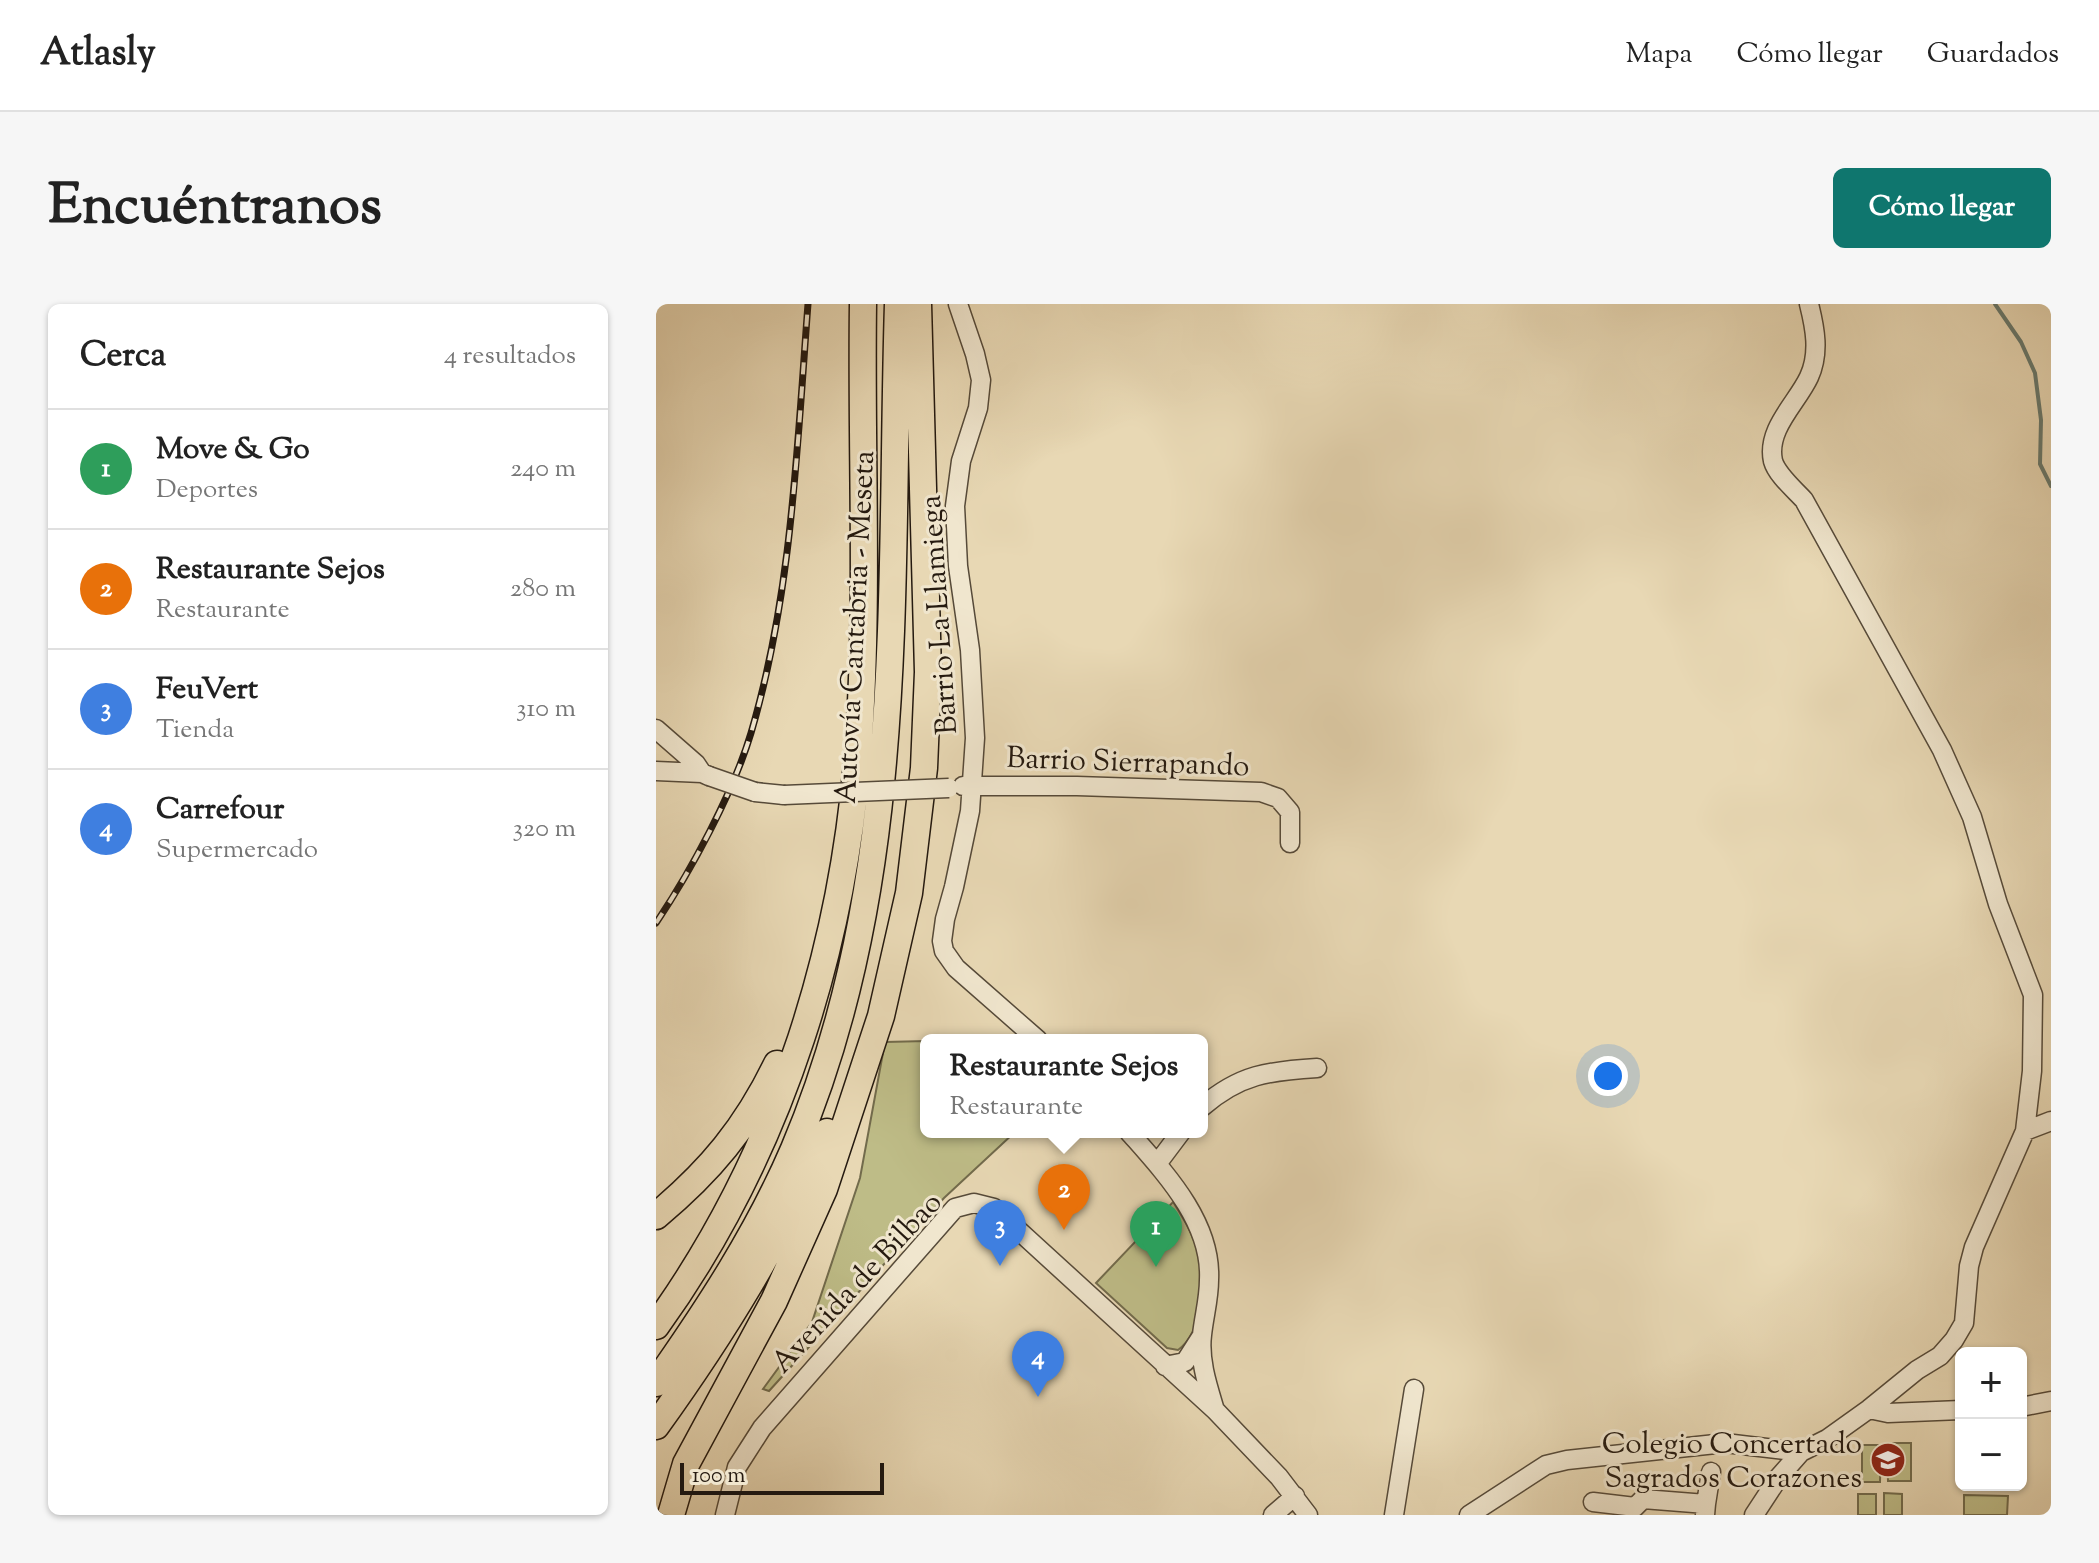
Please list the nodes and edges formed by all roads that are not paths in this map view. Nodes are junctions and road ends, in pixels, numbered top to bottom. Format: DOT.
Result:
graph roads {
  1 [pos="863,304"];
  2 [pos="898,304"];
  3 [pos="918,304"];
  4 [pos="958,304"];
  5 [pos="1809,304"];
  6 [pos="656,729"];
  7 [pos="656,771"];
  8 [pos="705,774"];
  9 [pos="972,785"];
  10 [pos="853,811"];
  11 [pos="1290,843"];
  12 [pos="911,862"];
  13 [pos="1031,1034"];
  14 [pos="1317,1068"];
  15 [pos="1208,1103"];
  16 [pos="2051,1121"];
  17 [pos="2025,1131"];
  18 [pos="1134,1138"];
  19 [pos="1176,1138"];
  20 [pos="1157,1164"];
  21 [pos="656,1216"];
  22 [pos="656,1326"];
  23 [pos="1198,1344"];
  24 [pos="1165,1366"];
  25 [pos="656,1383"];
  26 [pos="1186,1384"];
  27 [pos="1414,1389"];
  28 [pos="2051,1401"];
  29 [pos="2027,1406"];
  30 [pos="1869,1409"];
  31 [pos="1215,1410"];
  32 [pos="1955,1410"];
  33 [pos="656,1426"];
  34 [pos="1801,1452"];
  35 [pos="1711,1472"];
  36 [pos="1295,1496"];
  37 [pos="1593,1502"];
  38 [pos="729,1509"];
  39 [pos="1705,1509"];
  40 [pos="671,1515"];
  41 [pos="1273,1515"];
  42 [pos="1308,1515"];
  43 [pos="1394,1515"];
  44 [pos="1469,1515"];
  45 [pos="1754,1515"];
  1 -- 10 [label="highway, Autovía Cantabria - Meseta"];
  2 -- 25 [label="highway, Autovía Cantabria - Meseta"];
  3 -- 12 [label="highway"];
  4 -- 9 [label="street, Barrio La Llamiega"];
  5 -- 17 [label="street"];
  6 -- 8 [label="street"];
  7 -- 8 [label="street"];
  8 -- 9 [label="street, Barrio Sierrapando, bridge"];
  9 -- 11 [label="street, Barrio Sierrapando"];
  9 -- 13 [label="street, Barrio Sierrapando"];
  10 -- 21 [label="highway"];
  10 -- 22 [label="highway, Autovía Cantabria - Meseta"];
  12 -- 33 [label="highway"];
  12 -- 40 [label="highway"];
  14 -- 15 [label="street"];
  16 -- 17 [label="street"];
  17 -- 30 [label="street"];
  18 -- 20 [label="street"];
  19 -- 20 [label="street"];
  20 -- 23 [label="street"];
  23 -- 24 [label="street"];
  23 -- 26 [label="street"];
  23 -- 31 [label="street"];
  24 -- 26 [label="street"];
  24 -- 38 [label="street, Avenida de Bilbao"];
  26 -- 31 [label="street"];
  27 -- 43 [label="street"];
  28 -- 29 [label="street"];
  30 -- 32 [label="street"];
  30 -- 34 [label="street"];
  31 -- 36 [label="street"];
  34 -- 44 [label="street"];
  34 -- 45 [label="street"];
  35 -- 39 [label="street"];
  36 -- 41 [label="street"];
  36 -- 42 [label="street"];
  37 -- 39 [label="street"];
}
